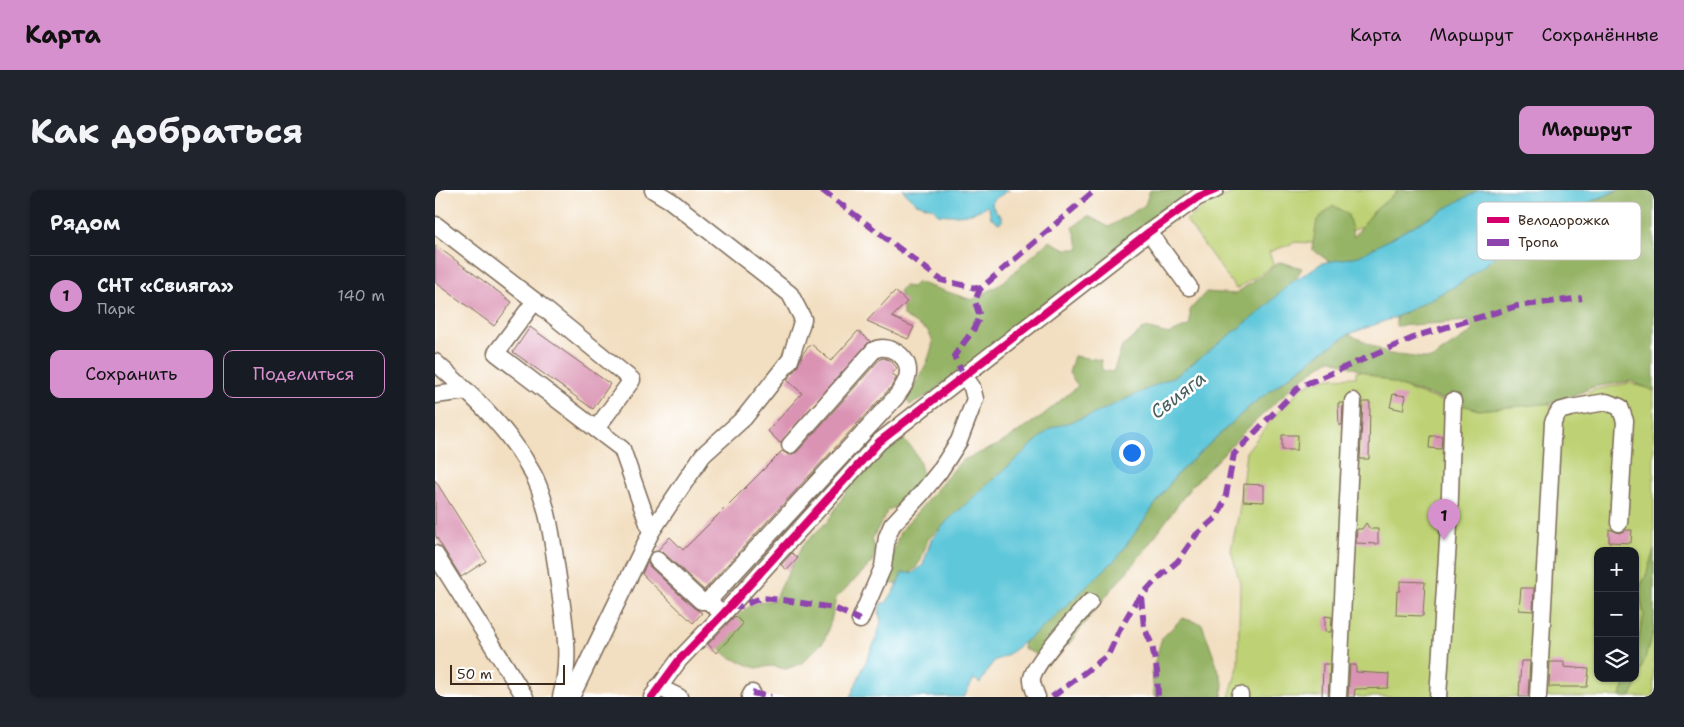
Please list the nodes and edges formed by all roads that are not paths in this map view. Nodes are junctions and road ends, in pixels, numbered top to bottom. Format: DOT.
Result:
graph roads {
  1 [pos="653,190"];
  2 [pos="1215,190"];
  3 [pos="1200,194"];
  4 [pos="436,225"];
  5 [pos="1149,232"];
  6 [pos="1189,287"];
  7 [pos="535,301"];
  8 [pos="435,362"];
  9 [pos="964,376"];
  10 [pos="467,391"];
  11 [pos="435,395"];
  12 [pos="1353,401"];
  13 [pos="1453,401"];
  14 [pos="596,429"];
  15 [pos="790,445"];
  16 [pos="1619,523"];
  17 [pos="651,532"];
  18 [pos="435,554"];
  19 [pos="657,560"];
  20 [pos="708,601"];
  21 [pos="1090,602"];
  22 [pos="723,614"];
  23 [pos="860,620"];
  24 [pos="655,692"];
  25 [pos="525,697"];
  26 [pos="561,697"];
  27 [pos="571,697"];
  28 [pos="679,697"];
  29 [pos="1037,697"];
  30 [pos="1338,697"];
  31 [pos="1438,697"];
  32 [pos="1538,697"];
  1 -- 17 [label="street"];
  2 -- 3 [label="street"];
  3 -- 5 [label="street"];
  4 -- 7 [label="street"];
  5 -- 6 [label="street"];
  5 -- 9 [label="street"];
  7 -- 14 [label="street"];
  7 -- 14 [label="street"];
  8 -- 10 [label="street"];
  9 -- 22 [label="street"];
  9 -- 23 [label="street"];
  10 -- 11 [label="street"];
  10 -- 26 [label="street"];
  12 -- 30 [label="street"];
  13 -- 31 [label="street"];
  14 -- 17 [label="street"];
  15 -- 20 [label="street"];
  16 -- 32 [label="street"];
  17 -- 27 [label="street"];
  18 -- 25 [label="street"];
  19 -- 20 [label="street"];
  20 -- 22 [label="street"];
  21 -- 29 [label="street"];
  22 -- 24 [label="street"];
  24 -- 28 [label="street"];
}
